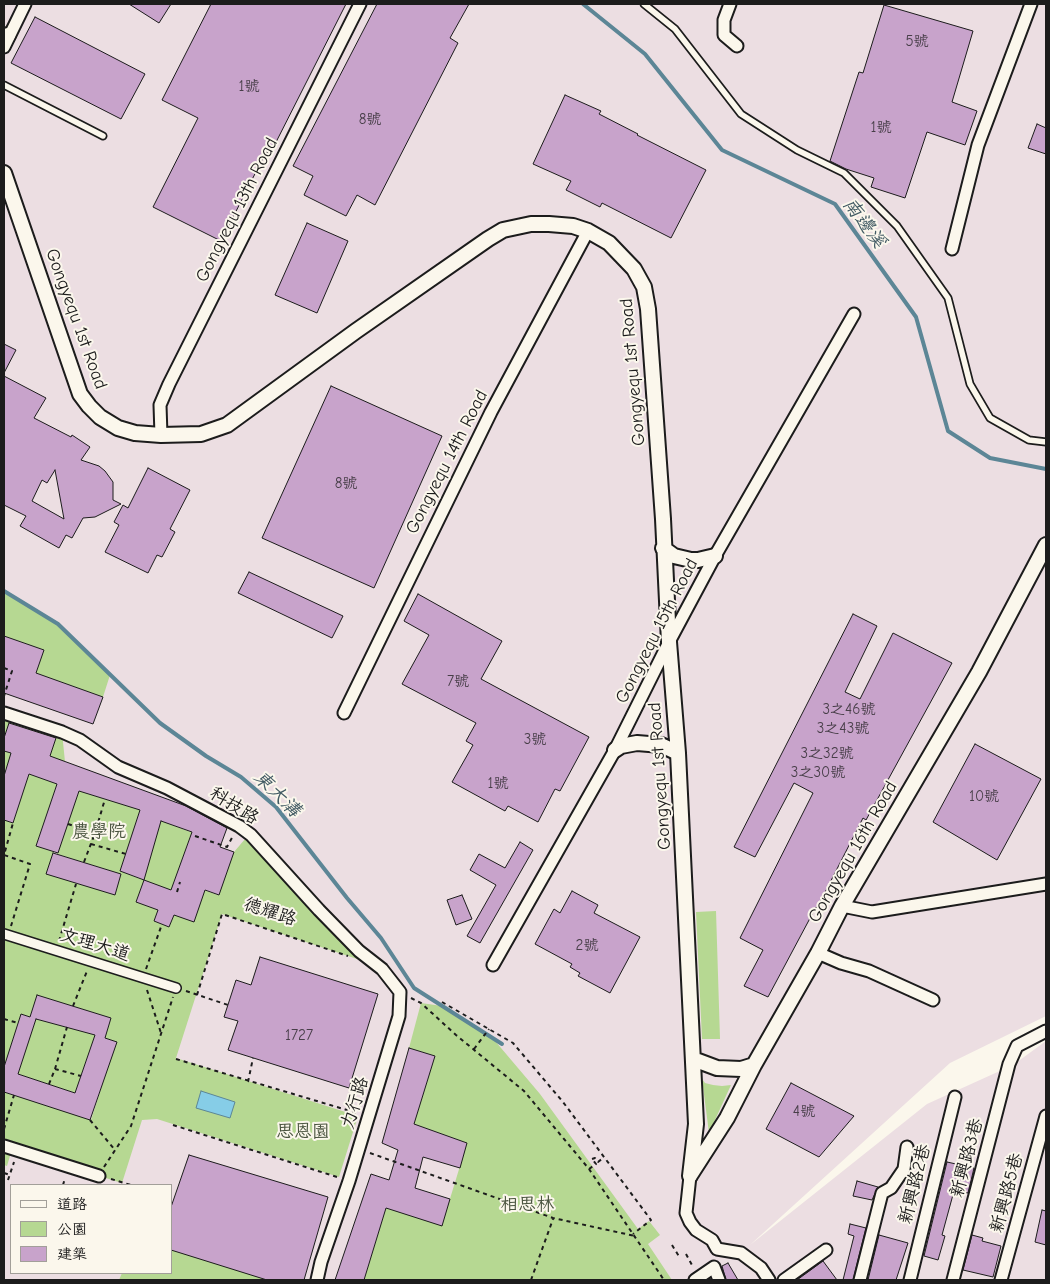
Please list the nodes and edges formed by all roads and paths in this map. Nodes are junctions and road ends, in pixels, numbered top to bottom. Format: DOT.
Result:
graph roads {
  1 [pos="25,4"];
  2 [pos="360,4"];
  3 [pos="644,4"];
  4 [pos="730,4"];
  5 [pos="1031,4"];
  6 [pos="5,40"];
  7 [pos="737,46"];
  8 [pos="4,85"];
  9 [pos="103,136"];
  10 [pos="4,173"];
  11 [pos="588,231"];
  12 [pos="952,249"];
  13 [pos="854,314"];
  14 [pos="162,435"];
  15 [pos="1046,442"];
  16 [pos="1046,545"];
  17 [pos="663,548"];
  18 [pos="715,556"];
  19 [pos="669,642"];
  20 [pos="4,668"];
  21 [pos="4,696"];
  22 [pos="4,713"];
  23 [pos="344,713"];
  24 [pos="615,750"];
  25 [pos="678,753"];
  26 [pos="105,799"];
  27 [pos="13,823"];
  28 [pos="68,824"];
  29 [pos="239,826"];
  30 [pos="95,833"];
  31 [pos="195,836"];
  32 [pos="91,844"];
  33 [pos="126,854"];
  34 [pos="84,862"];
  35 [pos="180,882"];
  36 [pos="76,884"];
  37 [pos="1046,884"];
  38 [pos="177,892"];
  39 [pos="842,906"];
  40 [pos="162,924"];
  41 [pos="6,935"];
  42 [pos="56,951"];
  43 [pos="818,953"];
  44 [pos="353,958"];
  45 [pos="493,965"];
  46 [pos="143,978"];
  47 [pos="84,979"];
  48 [pos="176,988"];
  49 [pos="400,992"];
  50 [pos="933,1000"];
  51 [pos="442,1002"];
  52 [pos="228,1005"];
  53 [pos="72,1006"];
  54 [pos="4,1019"];
  55 [pos="18,1023"];
  56 [pos="67,1027"];
  57 [pos="490,1029"];
  58 [pos="1046,1031"];
  59 [pos="161,1033"];
  60 [pos="474,1049"];
  61 [pos="253,1058"];
  62 [pos="176,1059"];
  63 [pos="693,1059"];
  64 [pos="754,1065"];
  65 [pos="55,1069"];
  66 [pos="81,1076"];
  67 [pos="248,1082"];
  68 [pos="49,1084"];
  69 [pos="14,1095"];
  70 [pos="955,1097"];
  71 [pos="1046,1116"];
  72 [pos="369,1117"];
  73 [pos="90,1120"];
  74 [pos="173,1125"];
  75 [pos="4,1129"];
  76 [pos="4,1146"];
  77 [pos="907,1148"];
  78 [pos="115,1150"];
  79 [pos="358,1150"];
  80 [pos="19,1151"];
  81 [pos="604,1157"];
  82 [pos="589,1169"];
  83 [pos="4,1173"];
  84 [pos="10,1175"];
  85 [pos="99,1176"];
  86 [pos="690,1176"];
  87 [pos="8,1180"];
  88 [pos="349,1181"];
  89 [pos="127,1184"];
  90 [pos="553,1218"];
  91 [pos="634,1235"];
  92 [pos="672,1245"];
  93 [pos="717,1249"];
  94 [pos="826,1250"];
  95 [pos="686,1254"];
  96 [pos="680,1258"];
  97 [pos="714,1267"];
  98 [pos="698,1279"];
  99 [pos="317,1280"];
  100 [pos="531,1280"];
  101 [pos="664,1280"];
  102 [pos="719,1280"];
  103 [pos="769,1280"];
  104 [pos="784,1280"];
  105 [pos="860,1280"];
  106 [pos="910,1280"];
  107 [pos="953,1280"];
  108 [pos="1002,1280"];
  1 -- 6 [label="street"];
  2 -- 14 [label="street, Gongyequ 13th Road"];
  3 -- 15 [label="lane"];
  4 -- 7 [label="street"];
  5 -- 12 [label="street"];
  8 -- 9 [label="lane"];
  10 -- 14 [label="street, Gongyequ 1st Road"];
  11 -- 14 [label="street, Gongyequ 1st Road"];
  11 -- 17 [label="street, Gongyequ 1st Road"];
  11 -- 23 [label="street, Gongyequ 14th Road"];
  13 -- 18 [label="street, Gongyequ 15th Road"];
  16 -- 39 [label="street, Gongyequ 16th Road"];
  17 -- 18 [label="street"];
  17 -- 19 [label="street, Gongyequ 1st Road"];
  18 -- 19 [label="street, Gongyequ 15th Road"];
  19 -- 24 [label="street, Gongyequ 15th Road"];
  19 -- 25 [label="street, Gongyequ 1st Road"];
  20 -- 21 [label="path"];
  22 -- 29 [label="street, 科技路"];
  24 -- 25 [label="street"];
  24 -- 45 [label="street, Gongyequ 15th Road"];
  25 -- 63 [label="street, Gongyequ 1st Road"];
  26 -- 30 [label="path"];
  27 -- 41 [label="path"];
  28 -- 30 [label="path"];
  29 -- 31 [label="path"];
  29 -- 49 [label="street, 科技路"];
  30 -- 32 [label="path"];
  32 -- 33 [label="path"];
  32 -- 34 [label="path"];
  35 -- 38 [label="path"];
  36 -- 42 [label="path"];
  37 -- 39 [label="street"];
  39 -- 43 [label="street, Gongyequ 16th Road"];
  40 -- 46 [label="path"];
  41 -- 42 [label="street, 文理大道"];
  42 -- 46 [label="street, 文理大道"];
  43 -- 50 [label="street"];
  43 -- 64 [label="street, Gongyequ 16th Road"];
  44 -- 52 [label="path, 德耀路"];
  46 -- 48 [label="street, 文理大道"];
  46 -- 59 [label="path"];
  47 -- 53 [label="path"];
  48 -- 59 [label="path"];
  49 -- 60 [label="path"];
  49 -- 72 [label="street, 力行路"];
  51 -- 57 [label="path"];
  54 -- 55 [label="path"];
  56 -- 65 [label="path"];
  57 -- 60 [label="path"];
  57 -- 81 [label="path"];
  58 -- 107 [label="street, 新興路3巷"];
  59 -- 78 [label="path"];
  60 -- 82 [label="path"];
  61 -- 67 [label="path"];
  62 -- 67 [label="path"];
  63 -- 64 [label="street"];
  63 -- 86 [label="street, Gongyequ 1st Road"];
  64 -- 86 [label="street, Gongyequ 16th Road"];
  65 -- 66 [label="path"];
  65 -- 68 [label="path"];
  67 -- 72 [label="path"];
  69 -- 75 [label="path"];
  70 -- 106 [label="street, 新興路2巷"];
  71 -- 108 [label="street, 新興路5巷"];
  72 -- 79 [label="street, 力行路"];
  73 -- 78 [label="path"];
  74 -- 88 [label="path"];
  76 -- 80 [label="street"];
  77 -- 105 [label="street"];
  78 -- 85 [label="path"];
  79 -- 88 [label="street, 力行路"];
  79 -- 90 [label="path"];
  80 -- 84 [label="path"];
  80 -- 85 [label="street"];
  81 -- 82 [label="path"];
  81 -- 91 [label="path"];
  82 -- 91 [label="path"];
  83 -- 84 [label="path"];
  84 -- 87 [label="path"];
  85 -- 89 [label="path"];
  86 -- 93 [label="street"];
  88 -- 99 [label="street, 力行路"];
  90 -- 91 [label="path"];
  90 -- 100 [label="path"];
  91 -- 101 [label="path"];
  92 -- 96 [label="path"];
  93 -- 97 [label="street"];
  93 -- 103 [label="street"];
  94 -- 104 [label="street"];
  95 -- 98 [label="path"];
  97 -- 98 [label="street"];
  97 -- 102 [label="street"];
}
